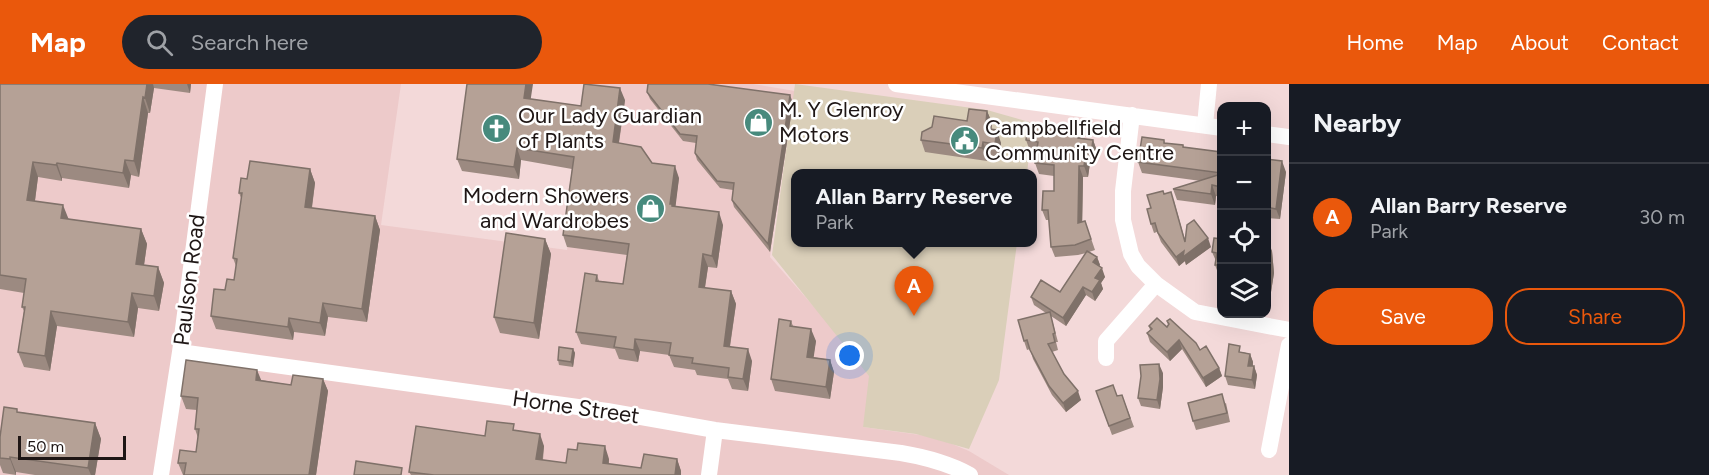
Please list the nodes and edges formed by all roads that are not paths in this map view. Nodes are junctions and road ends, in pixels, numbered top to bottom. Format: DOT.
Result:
graph roads {
  1 [pos="215,84"];
  2 [pos="896,84"];
  3 [pos="1209,84"];
  4 [pos="1009,92"];
  5 [pos="1132,115"];
  6 [pos="1213,127"];
  7 [pos="1271,135"];
  8 [pos="1289,137"];
  9 [pos="1156,284"];
  10 [pos="1289,330"];
  11 [pos="1289,345"];
  12 [pos="180,352"];
  13 [pos="1106,358"];
  14 [pos="715,430"];
  15 [pos="1269,450"];
  16 [pos="161,475"];
  17 [pos="709,475"];
  18 [pos="970,475"];
  1 -- 12 [label="street, Paulson Road"];
  2 -- 4 [label="street"];
  3 -- 6 [label="street"];
  4 -- 5 [label="street"];
  5 -- 6 [label="street"];
  5 -- 9 [label="street"];
  7 -- 8 [label="street"];
  9 -- 10 [label="street"];
  9 -- 13 [label="street"];
  11 -- 15 [label="street"];
  12 -- 14 [label="street, Horne Street"];
  12 -- 16 [label="street, Paulson Road"];
  14 -- 17 [label="street"];
  14 -- 18 [label="street, Horne Street"];
}
